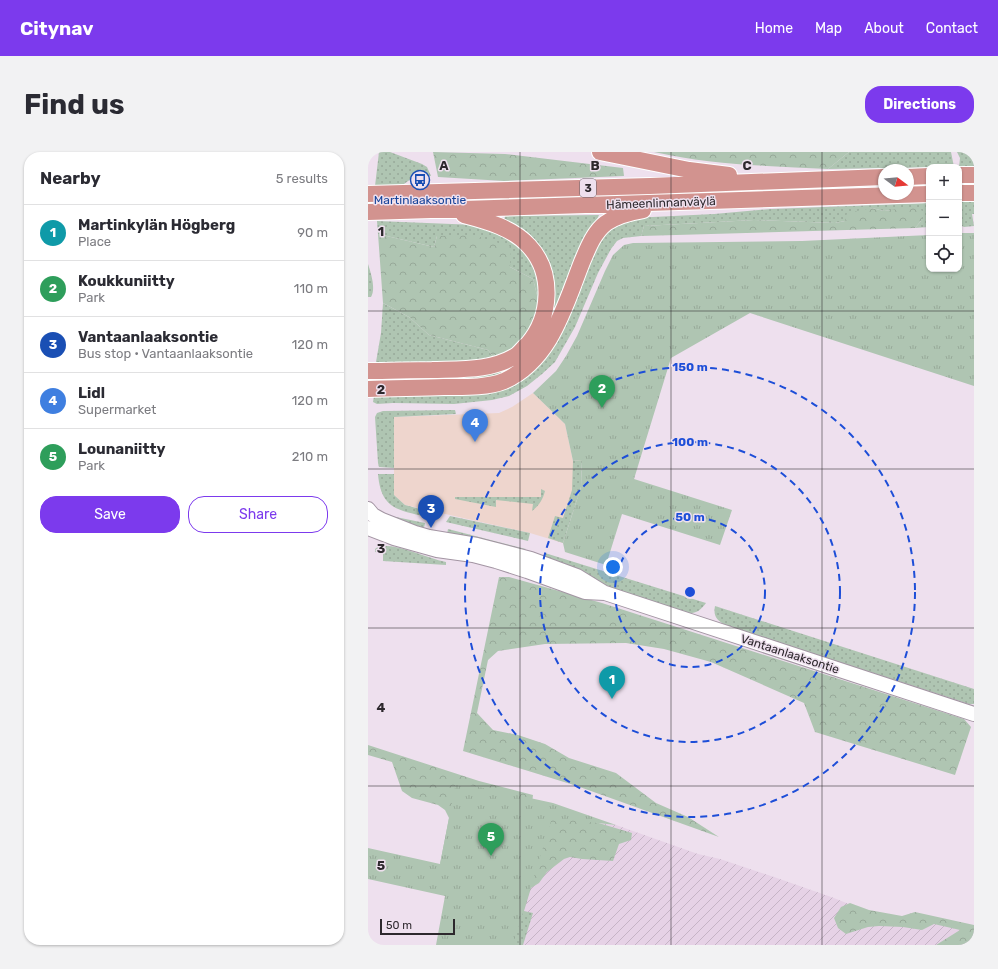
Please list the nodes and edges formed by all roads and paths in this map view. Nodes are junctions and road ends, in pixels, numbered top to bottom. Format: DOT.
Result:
graph roads {
  1 [pos="600,152"];
  2 [pos="962,175"];
  3 [pos="974,175"];
  4 [pos="914,176"];
  5 [pos="926,176"];
  6 [pos="878,177"];
  7 [pos="790,180"];
  8 [pos="962,193"];
  9 [pos="974,193"];
  10 [pos="368,194"];
  11 [pos="926,194"];
  12 [pos="684,202"];
  13 [pos="435,211"];
  14 [pos="368,212"];
  15 [pos="368,371"];
  16 [pos="368,389"];
  17 [pos="368,508"];
  18 [pos="368,528"];
  19 [pos="605,593"];
  20 [pos="974,714"];
  1 -- 7 [label="highway"];
  2 -- 3 [label="highway"];
  4 -- 5 [label="highway"];
  6 -- 7 [label="highway, Hämeenlinnanväylä / 3"];
  7 -- 10 [label="highway, Hämeenlinnanväylä / 3"];
  8 -- 9 [label="highway"];
  11 -- 12 [label="highway, Hämeenlinnanväylä / 3"];
  12 -- 13 [label="highway, Hämeenlinnanväylä / 3"];
  12 -- 16 [label="highway"];
  13 -- 14 [label="highway, Hämeenlinnanväylä / 3"];
  13 -- 15 [label="highway"];
  17 -- 19 [label="main road, Vantaanlaaksontie"];
  18 -- 19 [label="main road, Vantaanlaaksontie"];
  19 -- 20 [label="main road, Vantaanlaaksontie"];
}
